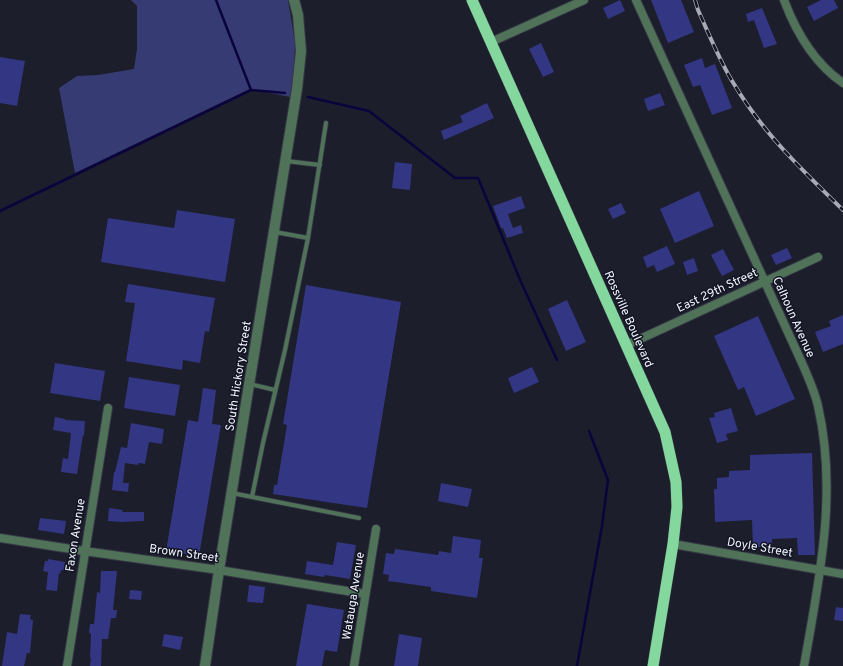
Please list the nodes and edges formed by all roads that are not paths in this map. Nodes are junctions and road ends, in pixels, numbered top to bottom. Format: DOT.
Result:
graph roads {
  1 [pos="294,0"];
  2 [pos="472,0"];
  3 [pos="584,0"];
  4 [pos="636,0"];
  5 [pos="784,0"];
  6 [pos="491,42"];
  7 [pos="843,82"];
  8 [pos="326,123"];
  9 [pos="286,161"];
  10 [pos="320,165"];
  11 [pos="274,232"];
  12 [pos="308,238"];
  13 [pos="818,257"];
  14 [pos="765,281"];
  15 [pos="627,345"];
  16 [pos="249,384"];
  17 [pos="274,390"];
  18 [pos="108,408"];
  19 [pos="232,493"];
  20 [pos="252,497"];
  21 [pos="359,518"];
  22 [pos="376,529"];
  23 [pos="0,538"];
  24 [pos="673,544"];
  25 [pos="84,551"];
  26 [pos="219,570"];
  27 [pos="820,571"];
  28 [pos="843,574"];
  29 [pos="365,594"];
  30 [pos="67,666"];
  31 [pos="205,666"];
  32 [pos="354,666"];
  33 [pos="653,666"];
  34 [pos="804,666"];
  1 -- 9 [label="street, South Hickory Street"];
  2 -- 6 [label="highway, Rossville Boulevard"];
  3 -- 6 [label="street"];
  4 -- 14 [label="street, Calhoun Avenue"];
  5 -- 7 [label="street"];
  6 -- 15 [label="highway, Rossville Boulevard"];
  8 -- 10 [label="lane"];
  9 -- 10 [label="lane"];
  9 -- 11 [label="street, South Hickory Street"];
  10 -- 12 [label="lane"];
  11 -- 12 [label="lane"];
  11 -- 16 [label="street, South Hickory Street"];
  12 -- 17 [label="lane"];
  13 -- 14 [label="street, East 29th Street"];
  14 -- 15 [label="street, East 29th Street"];
  14 -- 27 [label="street, Calhoun Avenue"];
  15 -- 24 [label="highway, Rossville Boulevard"];
  16 -- 17 [label="lane"];
  16 -- 19 [label="street, South Hickory Street"];
  17 -- 20 [label="lane"];
  18 -- 25 [label="street, Faxon Avenue"];
  19 -- 20 [label="lane"];
  19 -- 26 [label="street, South Hickory Street"];
  20 -- 21 [label="lane"];
  22 -- 29 [label="street, Watauga Avenue"];
  23 -- 25 [label="street, Brown Street"];
  24 -- 27 [label="street, Doyle Street"];
  24 -- 33 [label="highway, Rossville Boulevard"];
  25 -- 26 [label="street, Brown Street"];
  25 -- 30 [label="street, Faxon Avenue"];
  26 -- 29 [label="street, Brown Street"];
  26 -- 31 [label="street, South Hickory Street"];
  27 -- 28 [label="street, Doyle Street"];
  27 -- 34 [label="street, Calhoun Avenue"];
  29 -- 32 [label="street, Watauga Avenue"];
}
